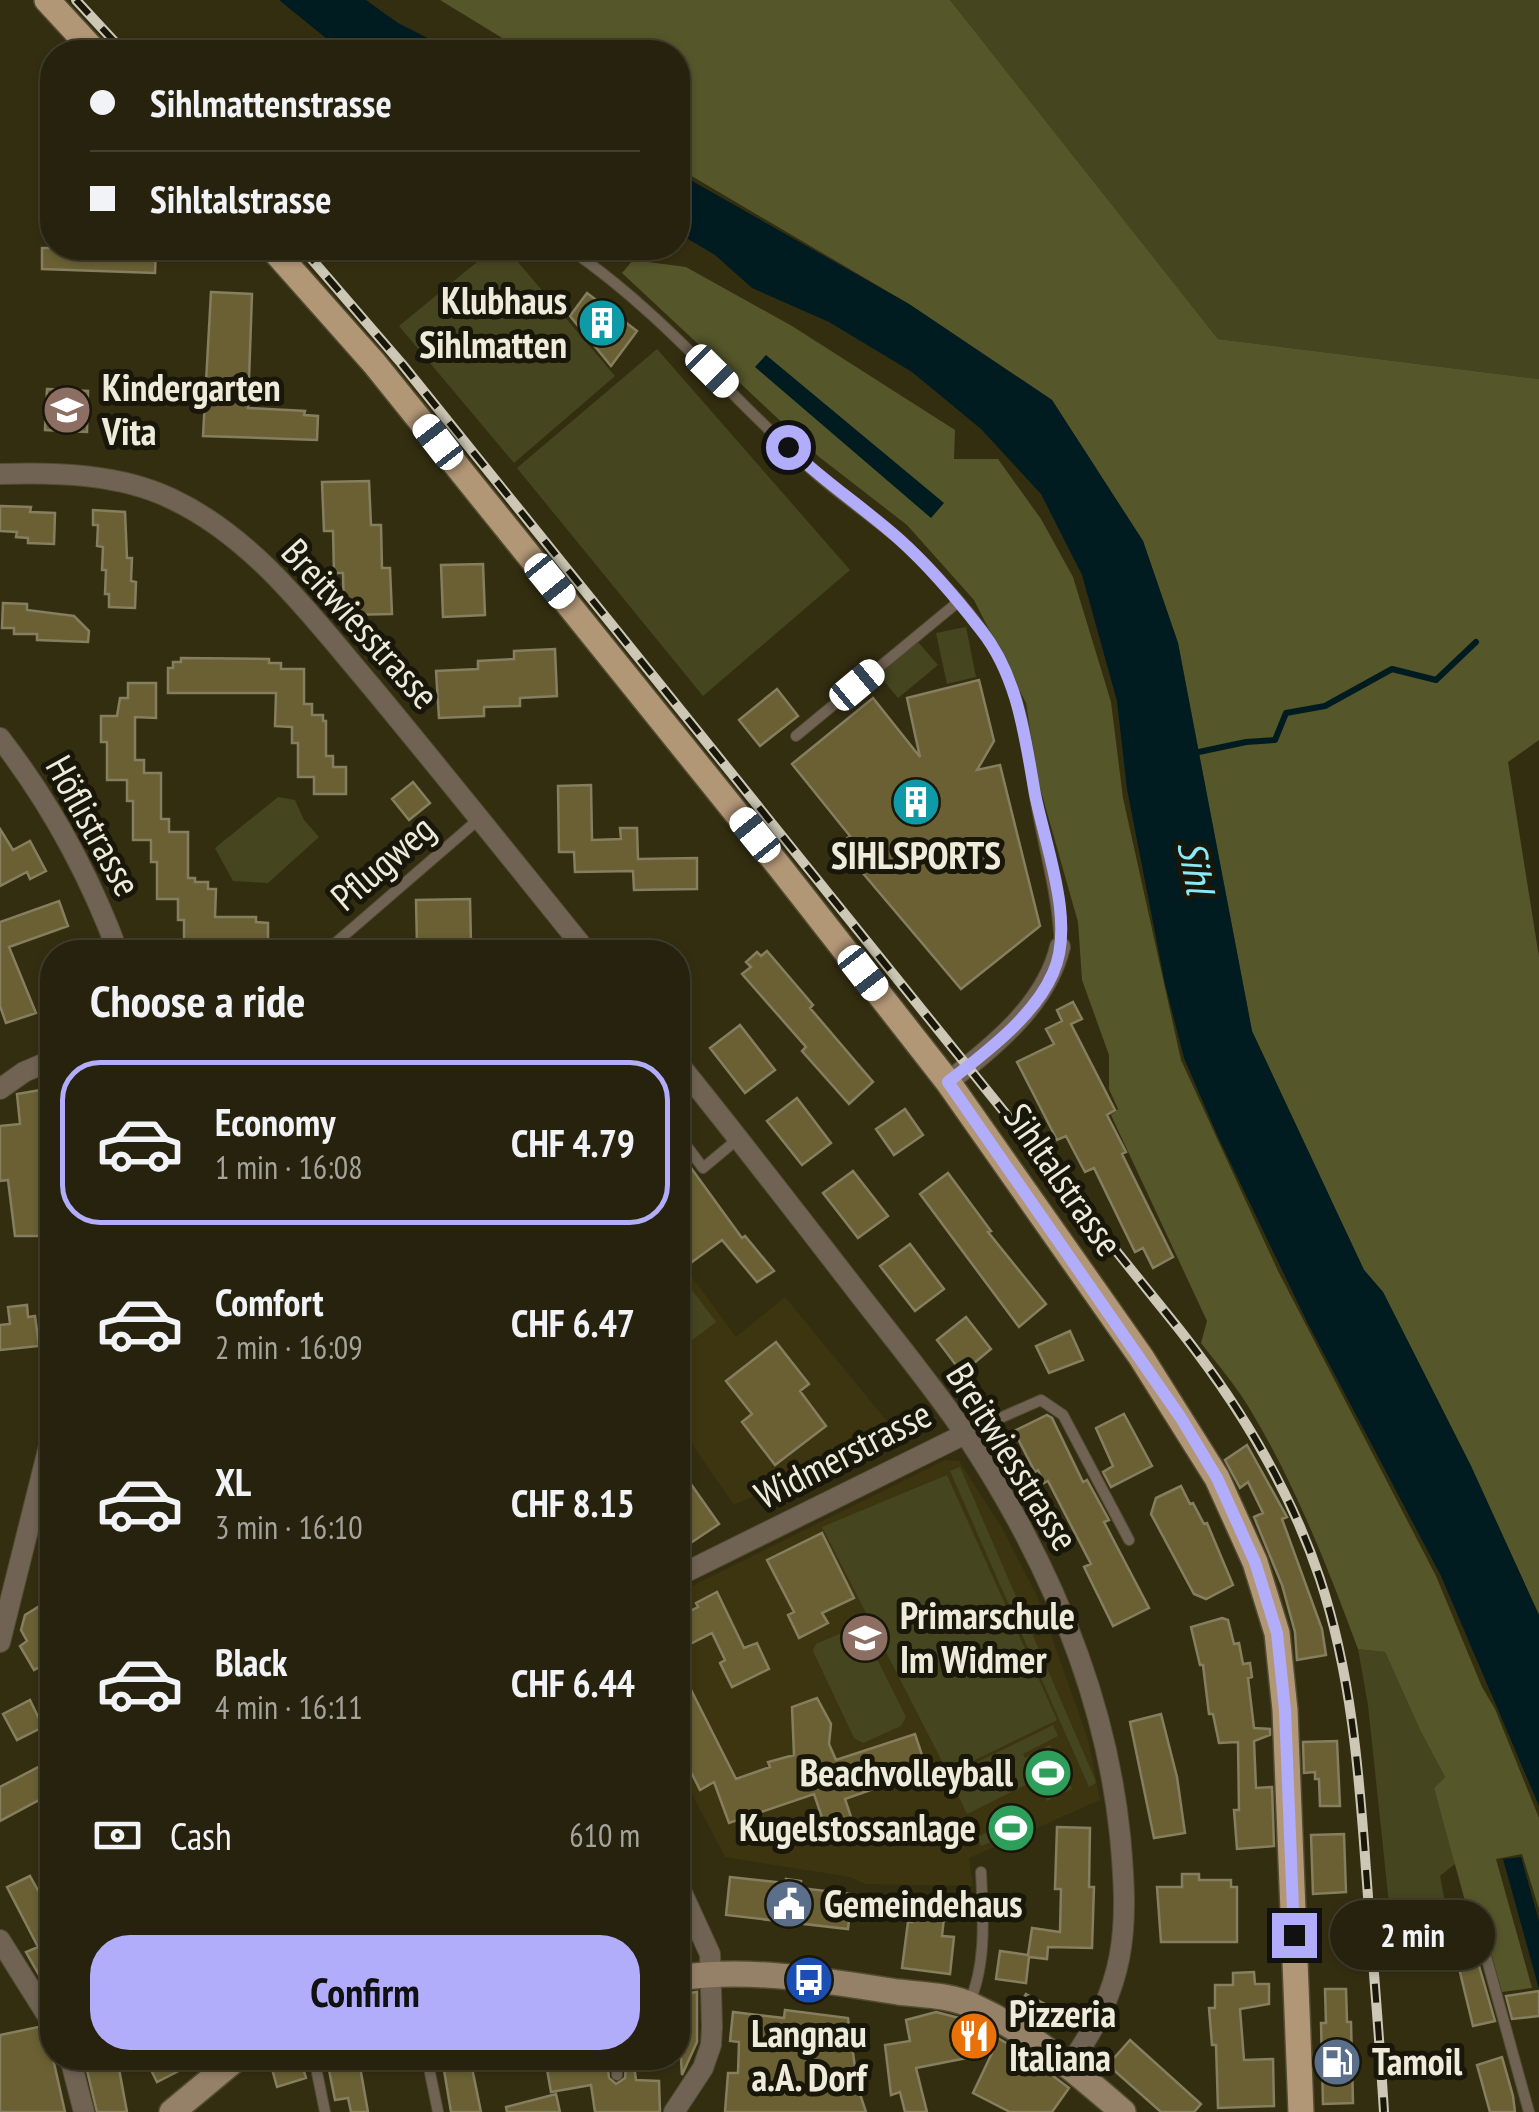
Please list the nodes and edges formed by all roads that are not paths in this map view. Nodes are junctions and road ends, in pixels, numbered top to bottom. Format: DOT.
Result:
graph roads {
  1 [pos="47,0"];
  2 [pos="84,40"];
  3 [pos="283,260"];
  4 [pos="586,260"];
  5 [pos="0,474"];
  6 [pos="958,602"];
  7 [pos="796,736"];
  8 [pos="0,738"];
  9 [pos="480,818"];
  10 [pos="113,940"];
  11 [pos="339,940"];
  12 [pos="578,940"];
  13 [pos="1060,946"];
  14 [pos="40,1065"];
  15 [pos="690,1078"];
  16 [pos="948,1082"];
  17 [pos="0,1089"];
  18 [pos="738,1138"];
  19 [pos="690,1150"];
  20 [pos="965,1434"];
  21 [pos="40,1482"];
  22 [pos="1129,1540"];
  23 [pos="690,1570"];
  24 [pos="0,1642"];
  25 [pos="981,1872"];
  26 [pos="690,1910"];
  27 [pos="0,1940"];
  28 [pos="1482,1942"];
  29 [pos="710,1973"];
  30 [pos="690,1976"];
  31 [pos="40,1998"];
  32 [pos="969,2004"];
  33 [pos="1069,2065"];
  34 [pos="73,2070"];
  35 [pos="222,2070"];
  36 [pos="316,2070"];
  37 [pos="430,2070"];
  38 [pos="617,2070"];
  39 [pos="617,2075"];
  40 [pos="84,2112"];
  41 [pos="172,2112"];
  42 [pos="324,2112"];
  43 [pos="438,2112"];
  44 [pos="674,2112"];
  45 [pos="1123,2112"];
  46 [pos="1301,2112"];
  47 [pos="1529,2112"];
  1 -- 2 [label="main road"];
  3 -- 16 [label="main road, Sihltalstrasse"];
  4 -- 6 [label="lane"];
  5 -- 9 [label="street, Breitwiesstrasse"];
  6 -- 7 [label="lane"];
  6 -- 13 [label="lane"];
  8 -- 10 [label="street, Höflistrasse"];
  9 -- 11 [label="lane, Pflugweg"];
  9 -- 12 [label="street, Breitwiesstrasse"];
  13 -- 16 [label="street"];
  14 -- 17 [label="street"];
  15 -- 18 [label="street, Breitwiesstrasse"];
  16 -- 46 [label="main road, Sihltalstrasse"];
  18 -- 19 [label="lane"];
  18 -- 20 [label="street, Breitwiesstrasse"];
  20 -- 22 [label="lane, Widmerstrasse"];
  20 -- 23 [label="street, Widmerstrasse"];
  20 -- 33 [label="street, Breitwiesstrasse"];
  21 -- 24 [label="street"];
  25 -- 32 [label="lane"];
  26 -- 29 [label="street"];
  27 -- 31 [label="street"];
  28 -- 47 [label="lane"];
  29 -- 30 [label="main road"];
  29 -- 32 [label="main road"];
  29 -- 44 [label="street"];
  32 -- 33 [label="main road"];
  33 -- 45 [label="main road"];
  34 -- 40 [label="street"];
  35 -- 41 [label="main road"];
  36 -- 42 [label="lane"];
  37 -- 43 [label="lane"];
  38 -- 39 [label="lane"];
}
